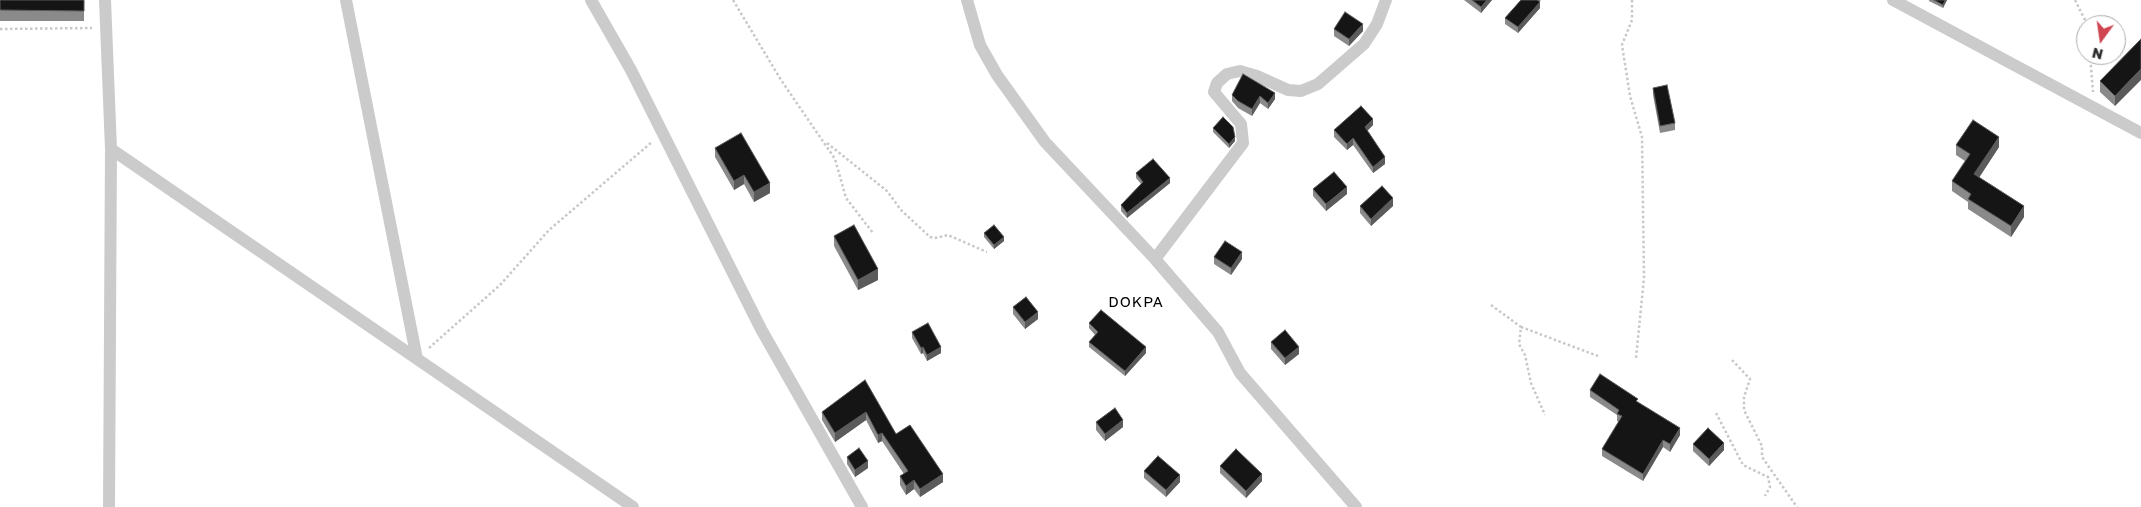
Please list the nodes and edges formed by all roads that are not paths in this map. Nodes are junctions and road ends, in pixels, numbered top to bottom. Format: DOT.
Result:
graph roads {
  1 [pos="105,0"];
  2 [pos="346,0"];
  3 [pos="591,0"];
  4 [pos="967,0"];
  5 [pos="1386,0"];
  6 [pos="1892,0"];
  7 [pos="2141,133"];
  8 [pos="111,149"];
  9 [pos="1155,259"];
  10 [pos="417,359"];
  11 [pos="109,507"];
  12 [pos="632,507"];
  13 [pos="862,507"];
  14 [pos="1356,507"];
  1 -- 8 [label="street"];
  2 -- 10 [label="street"];
  3 -- 13 [label="street"];
  4 -- 9 [label="street"];
  5 -- 9 [label="street"];
  6 -- 7 [label="street"];
  8 -- 10 [label="street"];
  8 -- 11 [label="street"];
  9 -- 14 [label="street"];
  10 -- 12 [label="street"];
}
